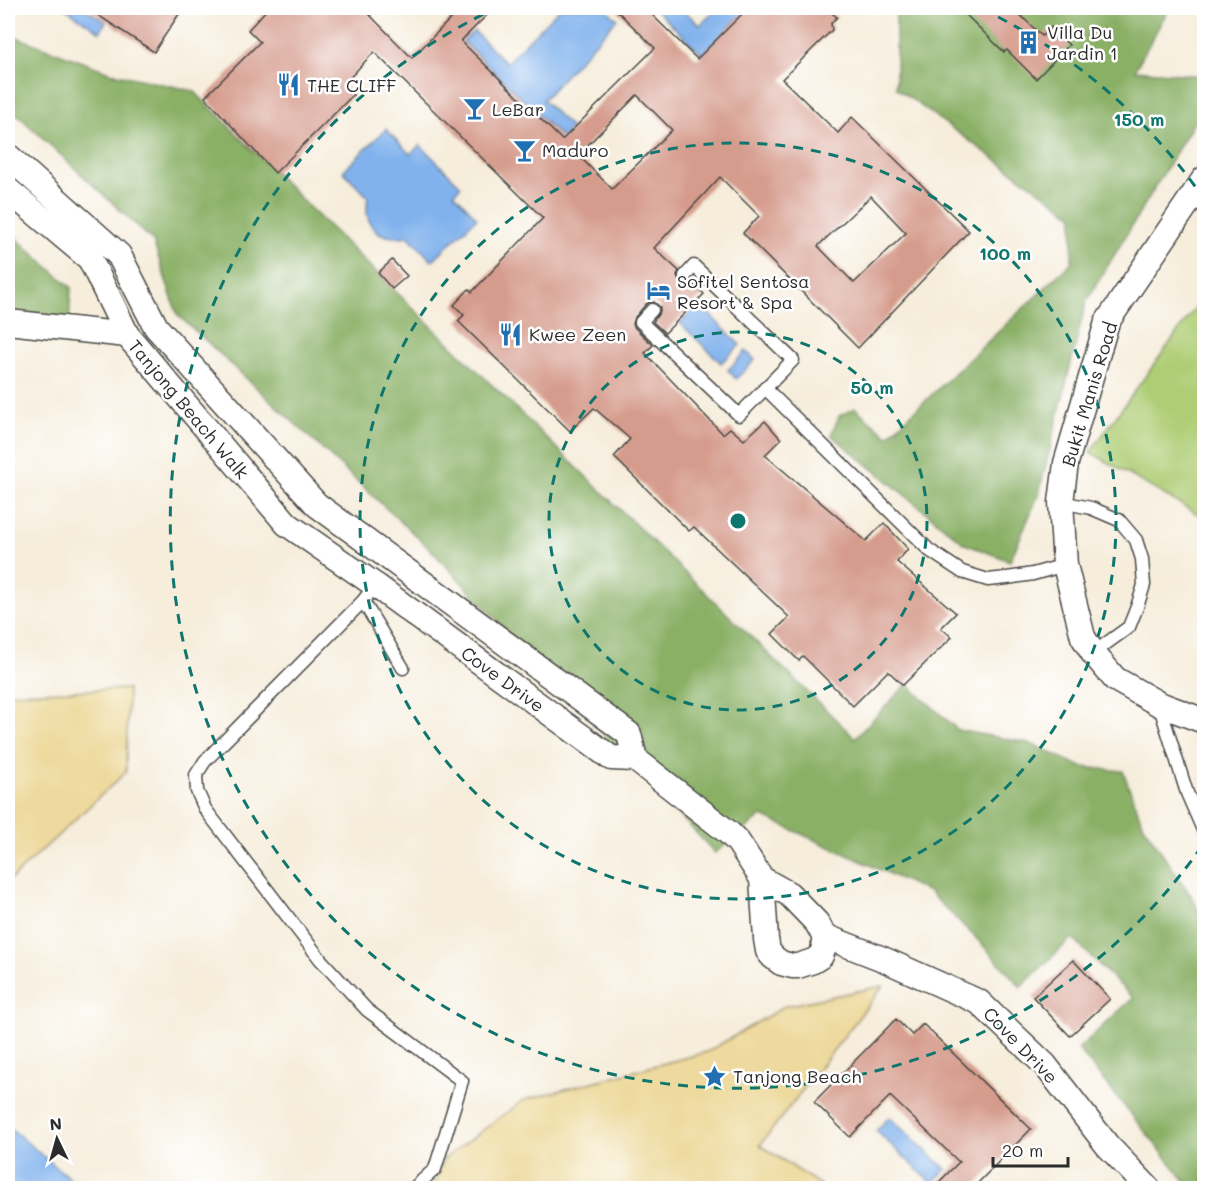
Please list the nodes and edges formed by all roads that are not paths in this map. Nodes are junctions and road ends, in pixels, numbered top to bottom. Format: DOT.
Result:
graph roads {
  1 [pos="8,156"];
  2 [pos="1204,179"];
  3 [pos="8,190"];
  4 [pos="685,276"];
  5 [pos="652,310"];
  6 [pos="8,322"];
  7 [pos="127,335"];
  8 [pos="765,388"];
  9 [pos="1061,502"];
  10 [pos="392,560"];
  11 [pos="1065,565"];
  12 [pos="432,589"];
  13 [pos="369,593"];
  14 [pos="1093,653"];
  15 [pos="403,668"];
  16 [pos="1159,704"];
  17 [pos="1204,721"];
  18 [pos="635,759"];
  19 [pos="1204,832"];
  20 [pos="762,879"];
  21 [pos="824,936"];
  22 [pos="414,1188"];
  23 [pos="1148,1188"];
  1 -- 10 [label="street, Tanjong Beach Walk"];
  2 -- 9 [label="street, Bukit Manis Road"];
  3 -- 7 [label="street, Tanjong Beach Walk"];
  4 -- 8 [label="lane"];
  5 -- 8 [label="lane"];
  6 -- 7 [label="street"];
  7 -- 13 [label="street, Tanjong Beach Walk"];
  8 -- 11 [label="lane"];
  9 -- 11 [label="street, Bukit Manis Road"];
  9 -- 14 [label="lane"];
  10 -- 12 [label="street, Tanjong Beach Walk"];
  10 -- 13 [label="street"];
  11 -- 14 [label="street, Bukit Manis Road"];
  12 -- 18 [label="street, Cove Drive"];
  13 -- 15 [label="lane"];
  13 -- 18 [label="street, Cove Drive"];
  13 -- 22 [label="lane"];
  14 -- 16 [label="street, Bukit Manis Road"];
  16 -- 17 [label="street, Bukit Manis Road"];
  16 -- 19 [label="lane"];
  18 -- 20 [label="street, Cove Drive"];
  20 -- 21 [label="street, Cove Drive"];
  20 -- 21 [label="street, Cove Drive"];
  21 -- 23 [label="street, Cove Drive"];
}
